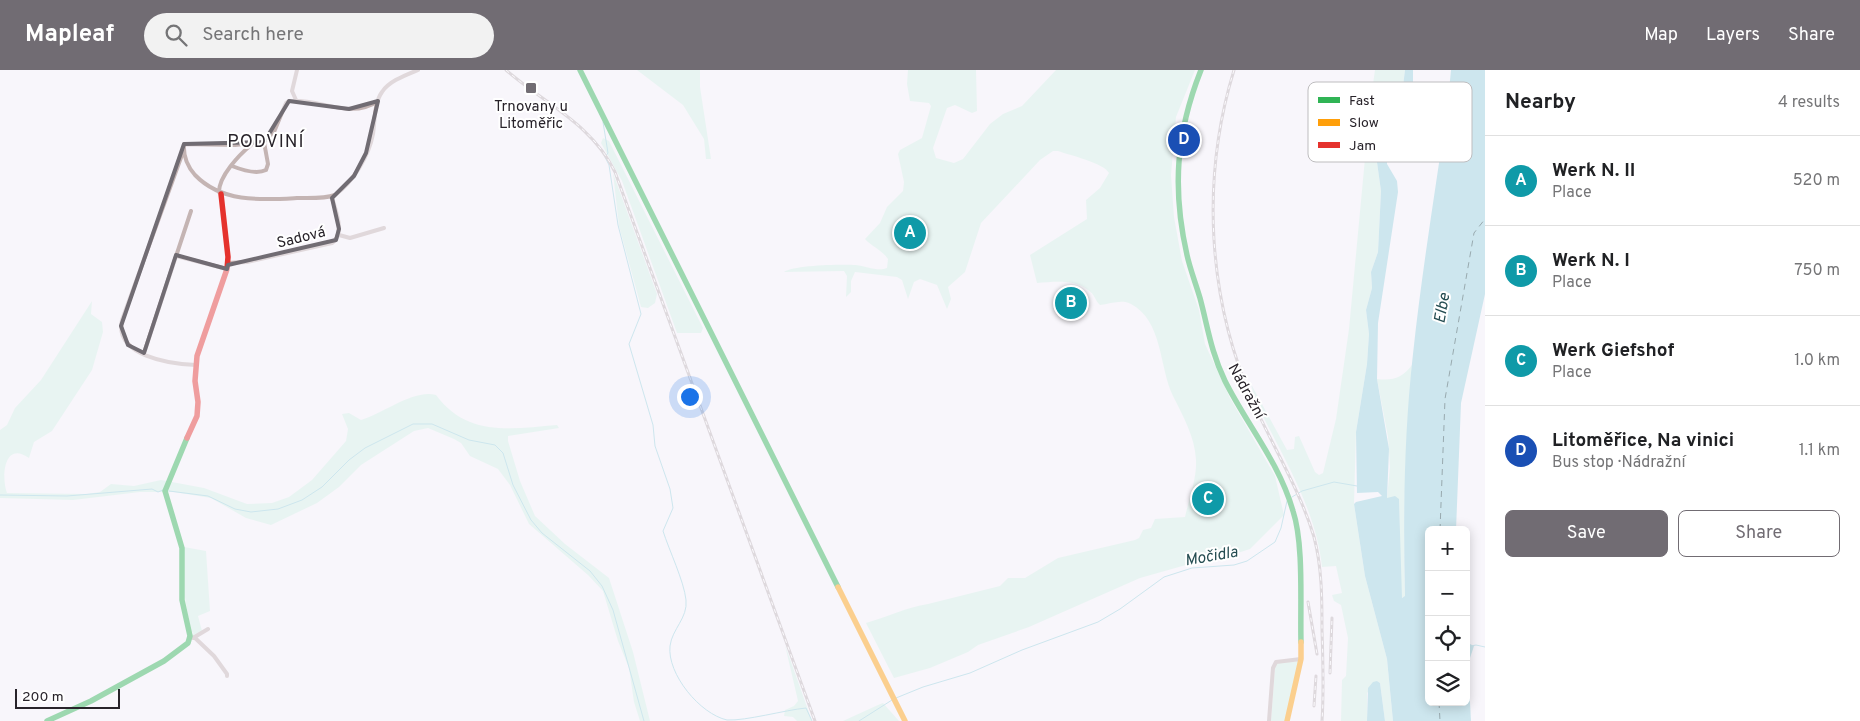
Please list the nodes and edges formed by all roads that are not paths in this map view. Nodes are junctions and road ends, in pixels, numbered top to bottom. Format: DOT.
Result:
graph roads {
  1 [pos="297,70"];
  2 [pos="418,70"];
  3 [pos="580,70"];
  4 [pos="1201,70"];
  5 [pos="409,72"];
  6 [pos="296,100"];
  7 [pos="378,101"];
  8 [pos="264,142"];
  9 [pos="251,145"];
  10 [pos="183,152"];
  11 [pos="232,166"];
  12 [pos="220,193"];
  13 [pos="332,196"];
  14 [pos="191,211"];
  15 [pos="384,228"];
  16 [pos="339,235"];
  17 [pos="176,256"];
  18 [pos="228,266"];
  19 [pos="144,353"];
  20 [pos="196,365"];
  21 [pos="208,629"];
  22 [pos="194,637"];
  23 [pos="188,643"];
  24 [pos="1301,659"];
  25 [pos="227,676"];
  26 [pos="47,721"];
  27 [pos="905,721"];
  28 [pos="1269,721"];
  29 [pos="1287,721"];
  1 -- 6 [label="street"];
  2 -- 5 [label="street"];
  3 -- 27 [label="main road"];
  4 -- 24 [label="main road, Nádražní"];
  5 -- 7 [label="street"];
  6 -- 7 [label="street"];
  6 -- 8 [label="street"];
  7 -- 13 [label="street"];
  8 -- 9 [label="street"];
  8 -- 11 [label="street"];
  9 -- 10 [label="street"];
  9 -- 11 [label="street"];
  10 -- 12 [label="street"];
  10 -- 19 [label="street"];
  11 -- 12 [label="street"];
  12 -- 13 [label="street"];
  12 -- 18 [label="main road"];
  13 -- 16 [label="street, Sadová"];
  14 -- 17 [label="street"];
  15 -- 16 [label="street"];
  16 -- 18 [label="street, Sadová"];
  17 -- 18 [label="street"];
  17 -- 19 [label="street"];
  18 -- 20 [label="main road"];
  19 -- 20 [label="street"];
  20 -- 23 [label="main road"];
  21 -- 22 [label="street"];
  22 -- 23 [label="street"];
  22 -- 25 [label="street"];
  23 -- 26 [label="main road"];
  24 -- 28 [label="street"];
  24 -- 29 [label="main road, Nádražní"];
}
